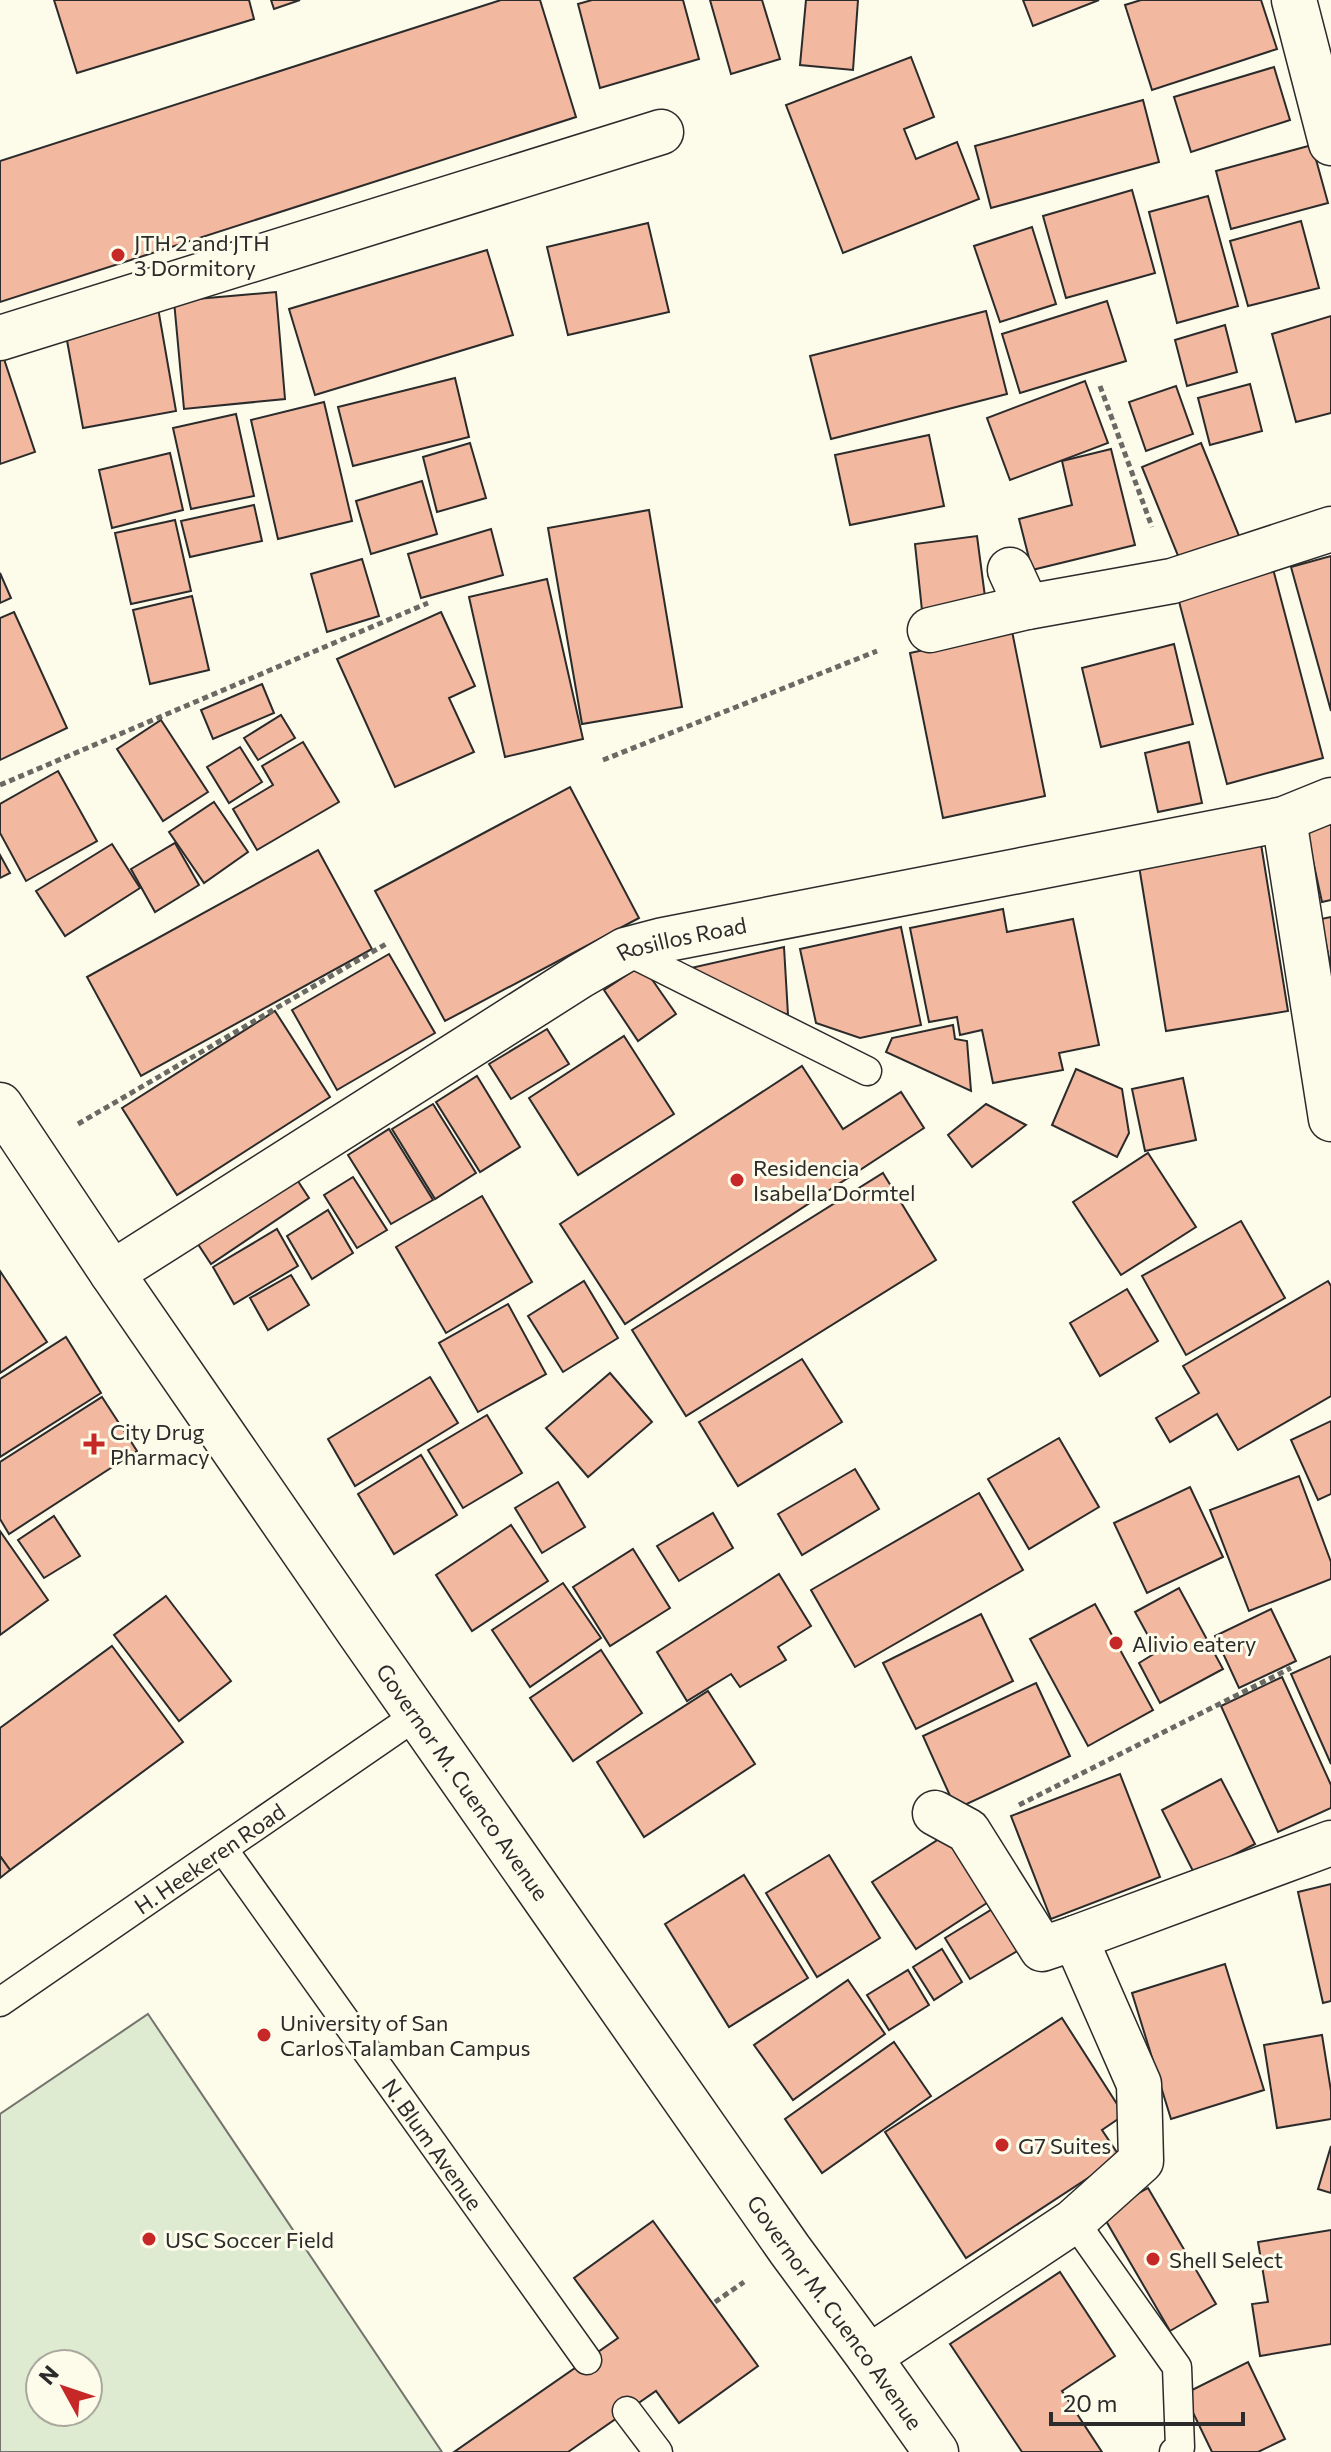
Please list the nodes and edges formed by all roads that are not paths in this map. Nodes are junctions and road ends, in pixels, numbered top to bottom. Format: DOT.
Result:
graph roads {
  1 [pos="1294,0"];
  2 [pos="661,132"];
  3 [pos="1331,143"];
  4 [pos="0,338"];
  5 [pos="1331,529"];
  6 [pos="930,630"];
  7 [pos="1331,800"];
  8 [pos="1284,819"];
  9 [pos="625,950"];
  10 [pos="867,1071"];
  11 [pos="0,1105"];
  12 [pos="1331,1119"];
  13 [pos="112,1273"];
  14 [pos="417,1715"];
  15 [pos="952,1822"];
  16 [pos="1331,1843"];
  17 [pos="223,1849"];
  18 [pos="1075,1938"];
  19 [pos="0,2002"];
  20 [pos="1074,2221"];
  21 [pos="869,2357"];
  22 [pos="587,2360"];
  23 [pos="627,2411"];
  24 [pos="658,2452"];
  25 [pos="936,2452"];
  26 [pos="1174,2452"];
  1 -- 3 [label="street"];
  2 -- 4 [label="street"];
  5 -- 6 [label="street"];
  7 -- 8 [label="street, Rosillos Road"];
  8 -- 9 [label="street, Rosillos Road"];
  8 -- 12 [label="street"];
  9 -- 10 [label="lane"];
  9 -- 13 [label="street, Rosillos Road"];
  11 -- 13 [label="street, Governor M. Cuenco Avenue"];
  13 -- 14 [label="street, Governor M. Cuenco Avenue"];
  14 -- 17 [label="lane, H. Heekeren Road"];
  14 -- 21 [label="street, Governor M. Cuenco Avenue"];
  15 -- 18 [label="street"];
  16 -- 18 [label="street"];
  17 -- 19 [label="lane, H. Heekeren Road"];
  17 -- 22 [label="lane, N. Blum Avenue"];
  18 -- 20 [label="street"];
  20 -- 21 [label="street"];
  20 -- 26 [label="lane"];
  21 -- 25 [label="street, Governor M. Cuenco Avenue"];
  23 -- 24 [label="lane"];
}
